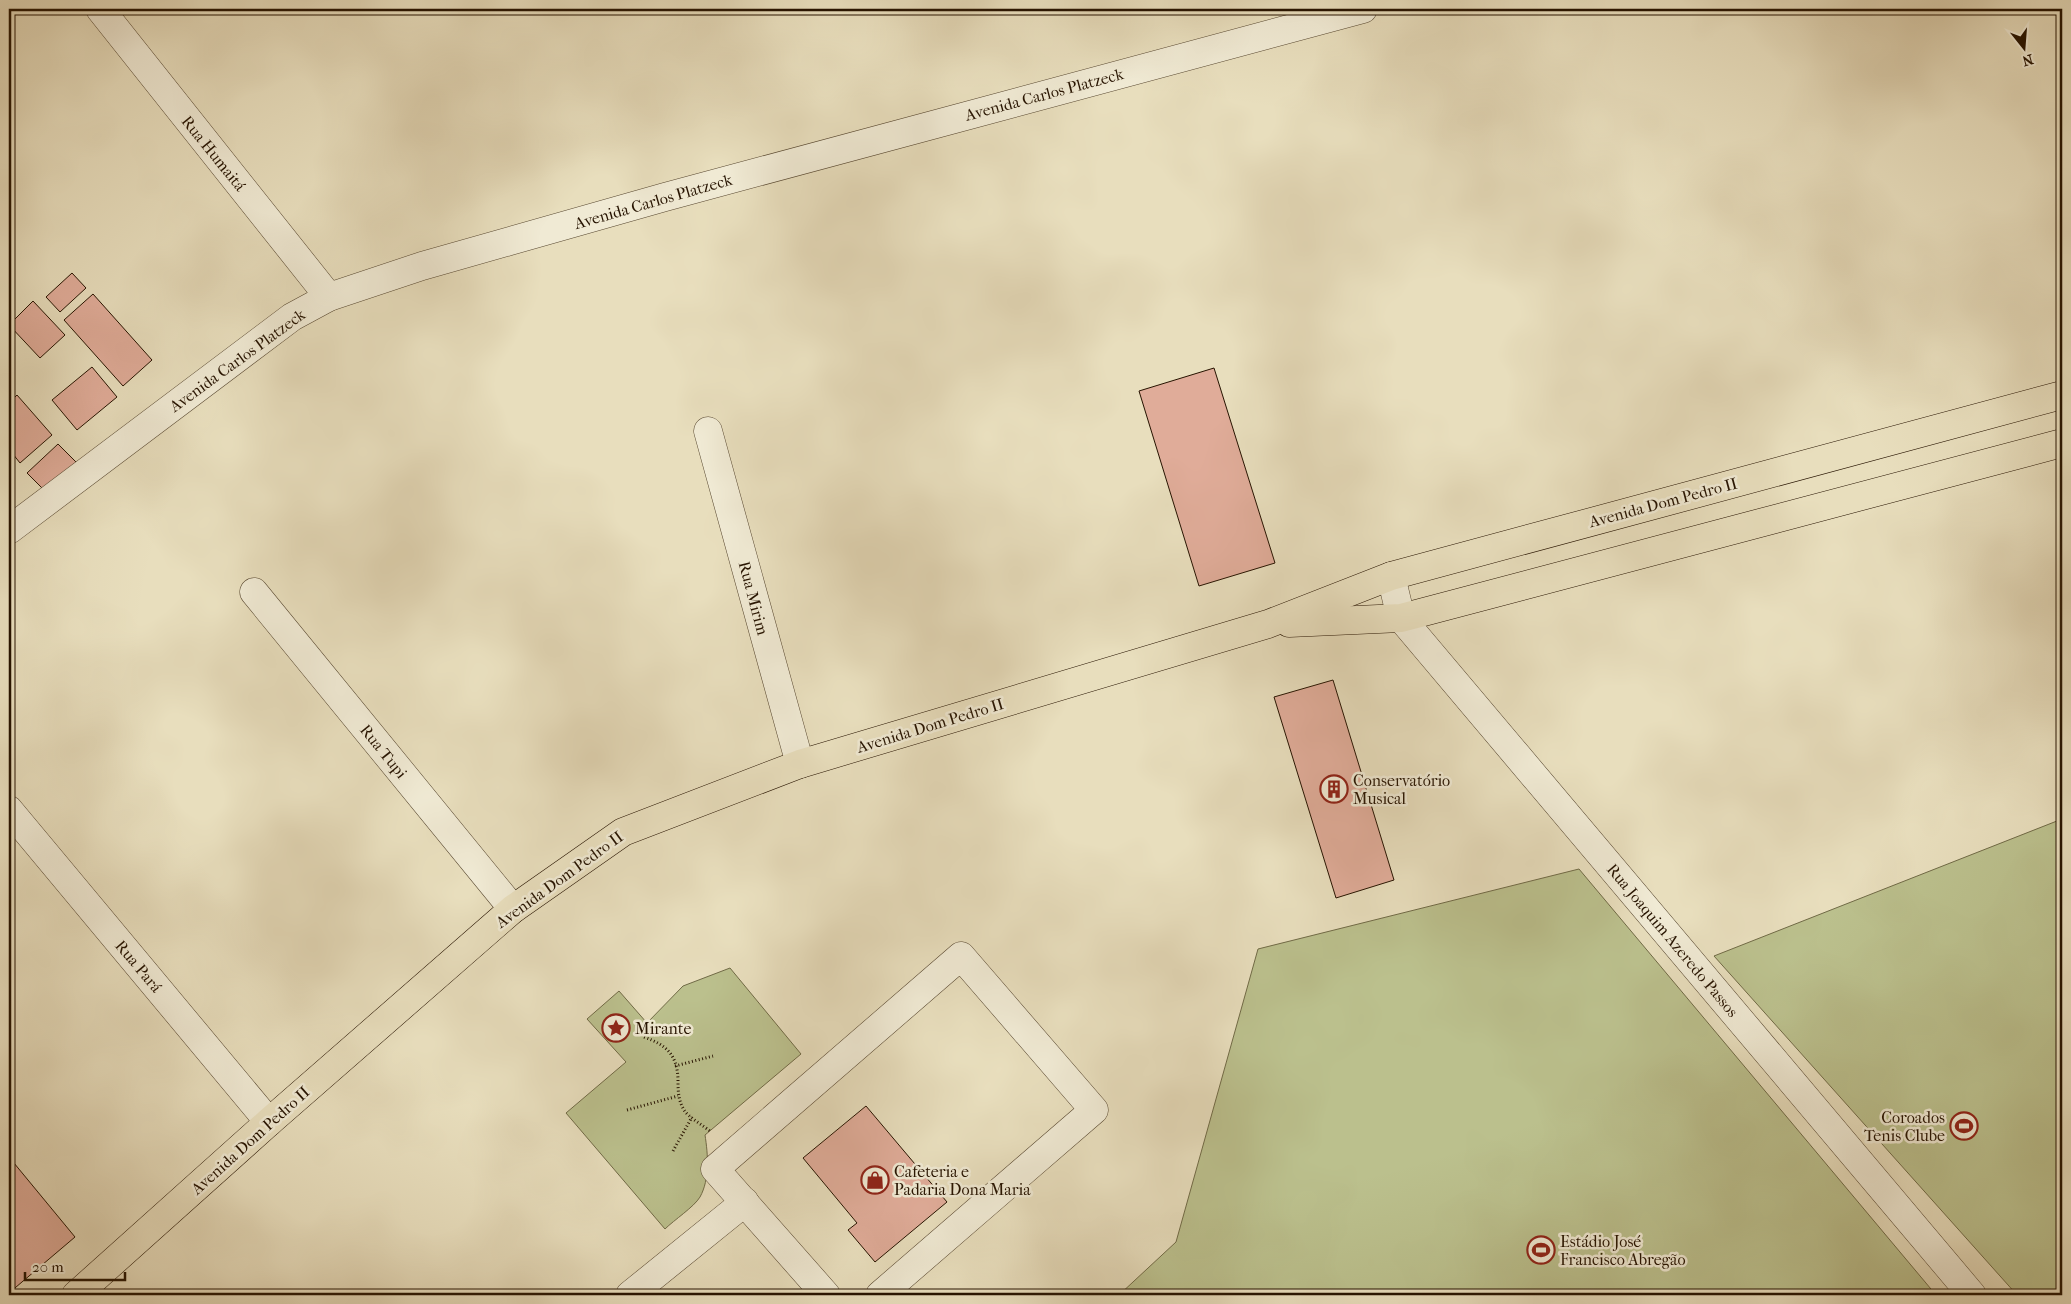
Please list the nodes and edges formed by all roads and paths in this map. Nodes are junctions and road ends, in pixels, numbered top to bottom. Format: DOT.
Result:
graph roads {
  1 [pos="100,9"];
  2 [pos="1363,9"];
  3 [pos="329,297"];
  4 [pos="2062,395"];
  5 [pos="708,431"];
  6 [pos="2062,443"];
  7 [pos="9,530"];
  8 [pos="1391,576"];
  9 [pos="254,592"];
  10 [pos="1401,618"];
  11 [pos="1268,624"];
  12 [pos="800,764"];
  13 [pos="9,810"];
  14 [pos="513,909"];
  15 [pos="644,1037"];
  16 [pos="713,1056"];
  17 [pos="675,1066"];
  18 [pos="678,1096"];
  19 [pos="627,1110"];
  20 [pos="692,1117"];
  21 [pos="268,1122"];
  22 [pos="673,1151"];
  23 [pos="734,1153"];
  24 [pos="745,1202"];
  25 [pos="77,1295"];
  26 [pos="630,1295"];
  27 [pos="826,1295"];
  28 [pos="880,1295"];
  29 [pos="1972,1295"];
  1 -- 3 [label="street, Rua Humaitá"];
  2 -- 3 [label="street, Avenida Carlos Platzeck"];
  3 -- 7 [label="street, Avenida Carlos Platzeck"];
  4 -- 8 [label="main road, Avenida Dom Pedro II"];
  5 -- 12 [label="street, Rua Mirim"];
  6 -- 10 [label="main road, Avenida Dom Pedro II"];
  8 -- 10 [label="street, Rua Joaquim Azeredo Passos"];
  8 -- 11 [label="main road, Avenida Dom Pedro II"];
  9 -- 14 [label="street, Rua Tupi"];
  10 -- 11 [label="main road, Avenida Dom Pedro II"];
  10 -- 29 [label="street, Rua Joaquim Azeredo Passos"];
  11 -- 12 [label="main road, Avenida Dom Pedro II"];
  12 -- 14 [label="main road, Avenida Dom Pedro II"];
  13 -- 21 [label="street, Rua Pará"];
  14 -- 21 [label="main road, Avenida Dom Pedro II"];
  15 -- 17 [label="path"];
  16 -- 17 [label="path"];
  17 -- 18 [label="path"];
  18 -- 19 [label="path"];
  18 -- 20 [label="path"];
  20 -- 22 [label="path"];
  20 -- 23 [label="path"];
  21 -- 25 [label="main road, Avenida Dom Pedro II"];
  23 -- 24 [label="street"];
  23 -- 28 [label="street"];
  24 -- 26 [label="street"];
  24 -- 27 [label="street"];
}
